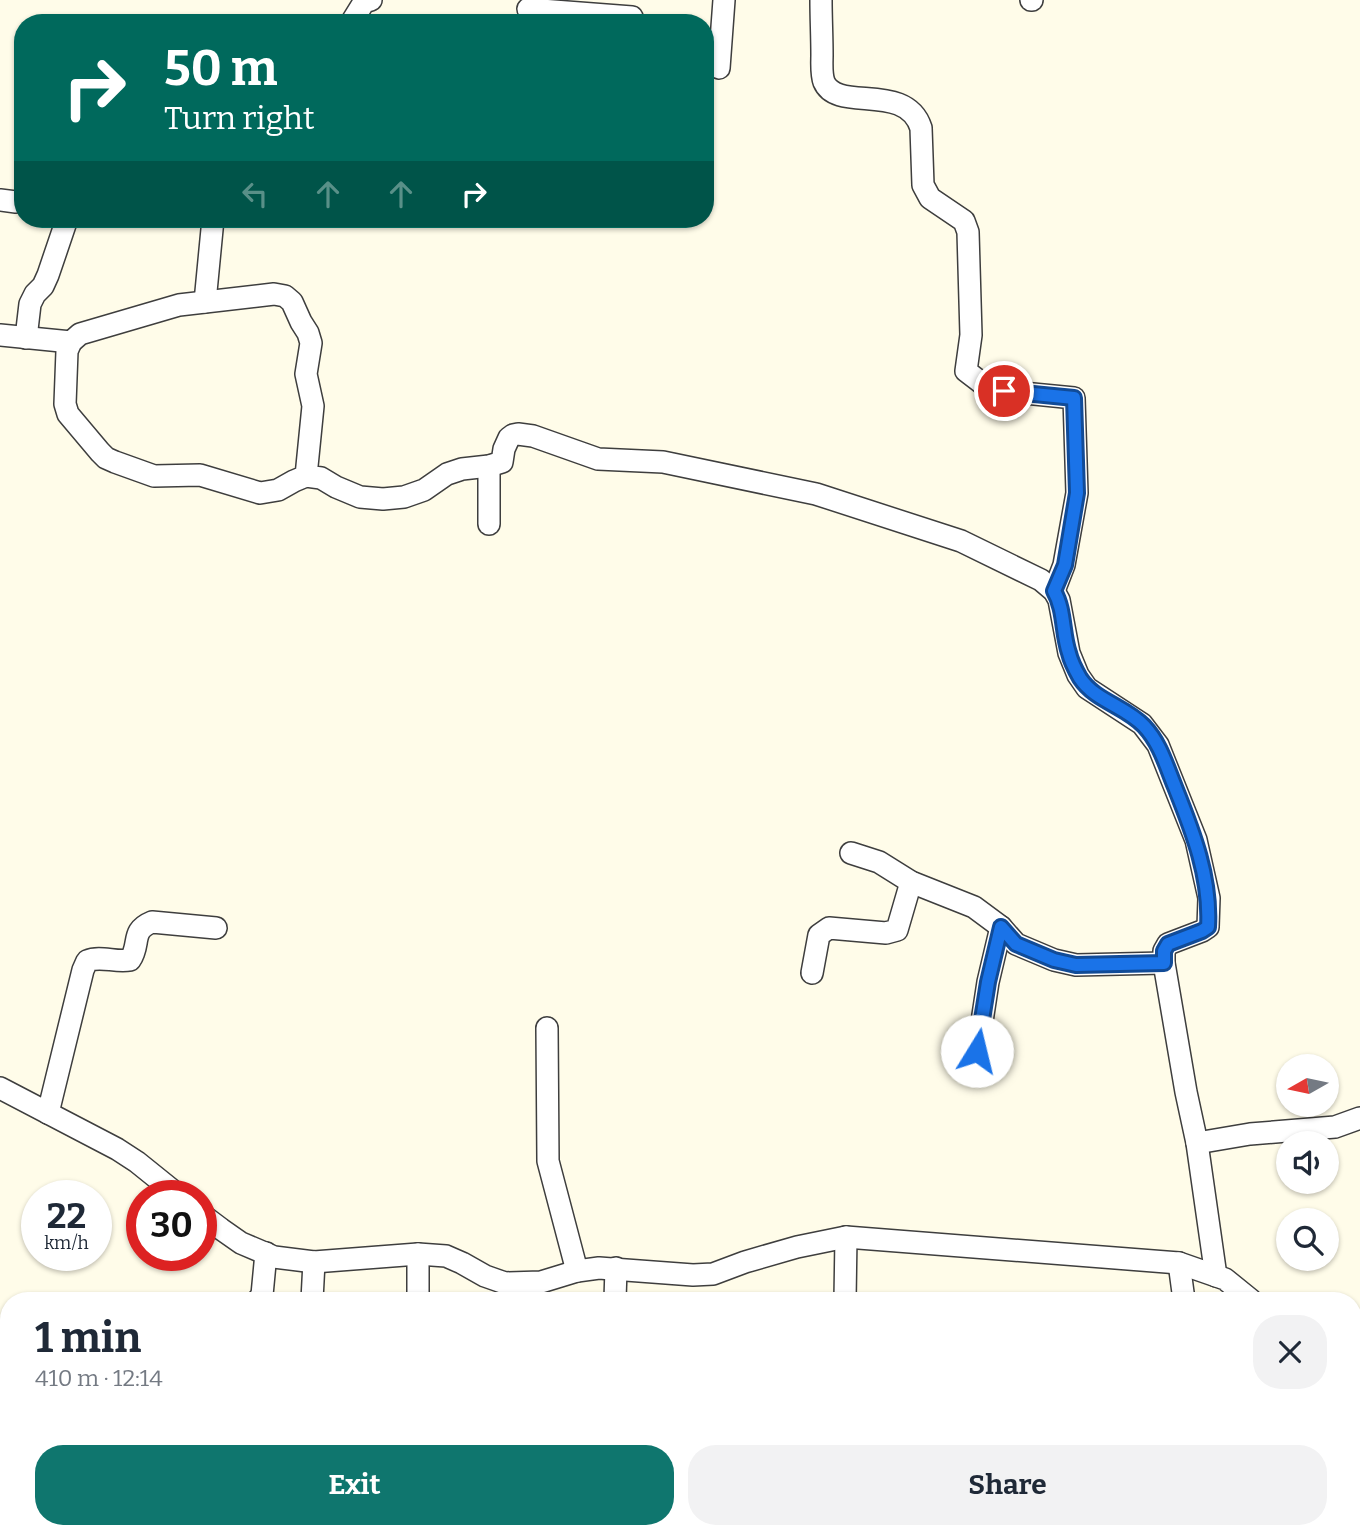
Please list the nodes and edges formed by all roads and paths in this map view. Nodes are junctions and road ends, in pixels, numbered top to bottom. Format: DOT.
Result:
graph roads {
  1 [pos="371,0"];
  2 [pos="724,0"];
  3 [pos="821,0"];
  4 [pos="528,10"];
  5 [pos="357,14"];
  6 [pos="597,14"];
  7 [pos="719,68"];
  8 [pos="64,228"];
  9 [pos="211,228"];
  10 [pos="205,302"];
  11 [pos="0,335"];
  12 [pos="26,338"];
  13 [pos="71,341"];
  14 [pos="489,466"];
  15 [pos="306,476"];
  16 [pos="489,524"];
  17 [pos="1054,591"];
  18 [pos="851,853"];
  19 [pos="911,882"];
  20 [pos="1001,927"];
  21 [pos="216,928"];
  22 [pos="1164,963"];
  23 [pos="812,973"];
  24 [pos="547,1028"];
  25 [pos="974,1073"];
  26 [pos="0,1088"];
  27 [pos="48,1113"];
  28 [pos="1360,1118"];
  29 [pos="1197,1143"];
  30 [pos="158,1180"];
  31 [pos="217,1227"];
  32 [pos="846,1237"];
  33 [pos="266,1253"];
  34 [pos="418,1254"];
  35 [pos="314,1262"];
  36 [pos="1179,1263"];
  37 [pos="617,1268"];
  38 [pos="577,1271"];
  39 [pos="1216,1276"];
  40 [pos="262,1292"];
  41 [pos="312,1292"];
  42 [pos="418,1292"];
  43 [pos="616,1292"];
  44 [pos="845,1292"];
  45 [pos="1183,1292"];
  46 [pos="1241,1292"];
  1 -- 5 [label="street"];
  2 -- 7 [label="street"];
  3 -- 17 [label="street"];
  4 -- 6 [label="street"];
  8 -- 12 [label="street"];
  9 -- 10 [label="street"];
  10 -- 13 [label="street"];
  10 -- 15 [label="street"];
  11 -- 12 [label="street"];
  12 -- 13 [label="street"];
  13 -- 15 [label="street"];
  14 -- 15 [label="street"];
  14 -- 16 [label="street"];
  14 -- 17 [label="street"];
  17 -- 22 [label="street"];
  18 -- 19 [label="street"];
  19 -- 20 [label="street"];
  19 -- 23 [label="street"];
  20 -- 22 [label="street"];
  20 -- 25 [label="street"];
  21 -- 27 [label="street"];
  22 -- 29 [label="street"];
  24 -- 38 [label="street"];
  26 -- 27 [label="street"];
  27 -- 30 [label="street"];
  28 -- 29 [label="street"];
  29 -- 39 [label="street"];
  31 -- 33 [label="street"];
  32 -- 36 [label="street"];
  32 -- 37 [label="street"];
  32 -- 44 [label="street"];
  33 -- 35 [label="street"];
  33 -- 40 [label="street"];
  34 -- 35 [label="street"];
  34 -- 38 [label="street"];
  34 -- 42 [label="street"];
  35 -- 41 [label="street"];
  36 -- 39 [label="street"];
  36 -- 45 [label="street"];
  37 -- 38 [label="street"];
  37 -- 43 [label="street"];
  39 -- 46 [label="street"];
}
